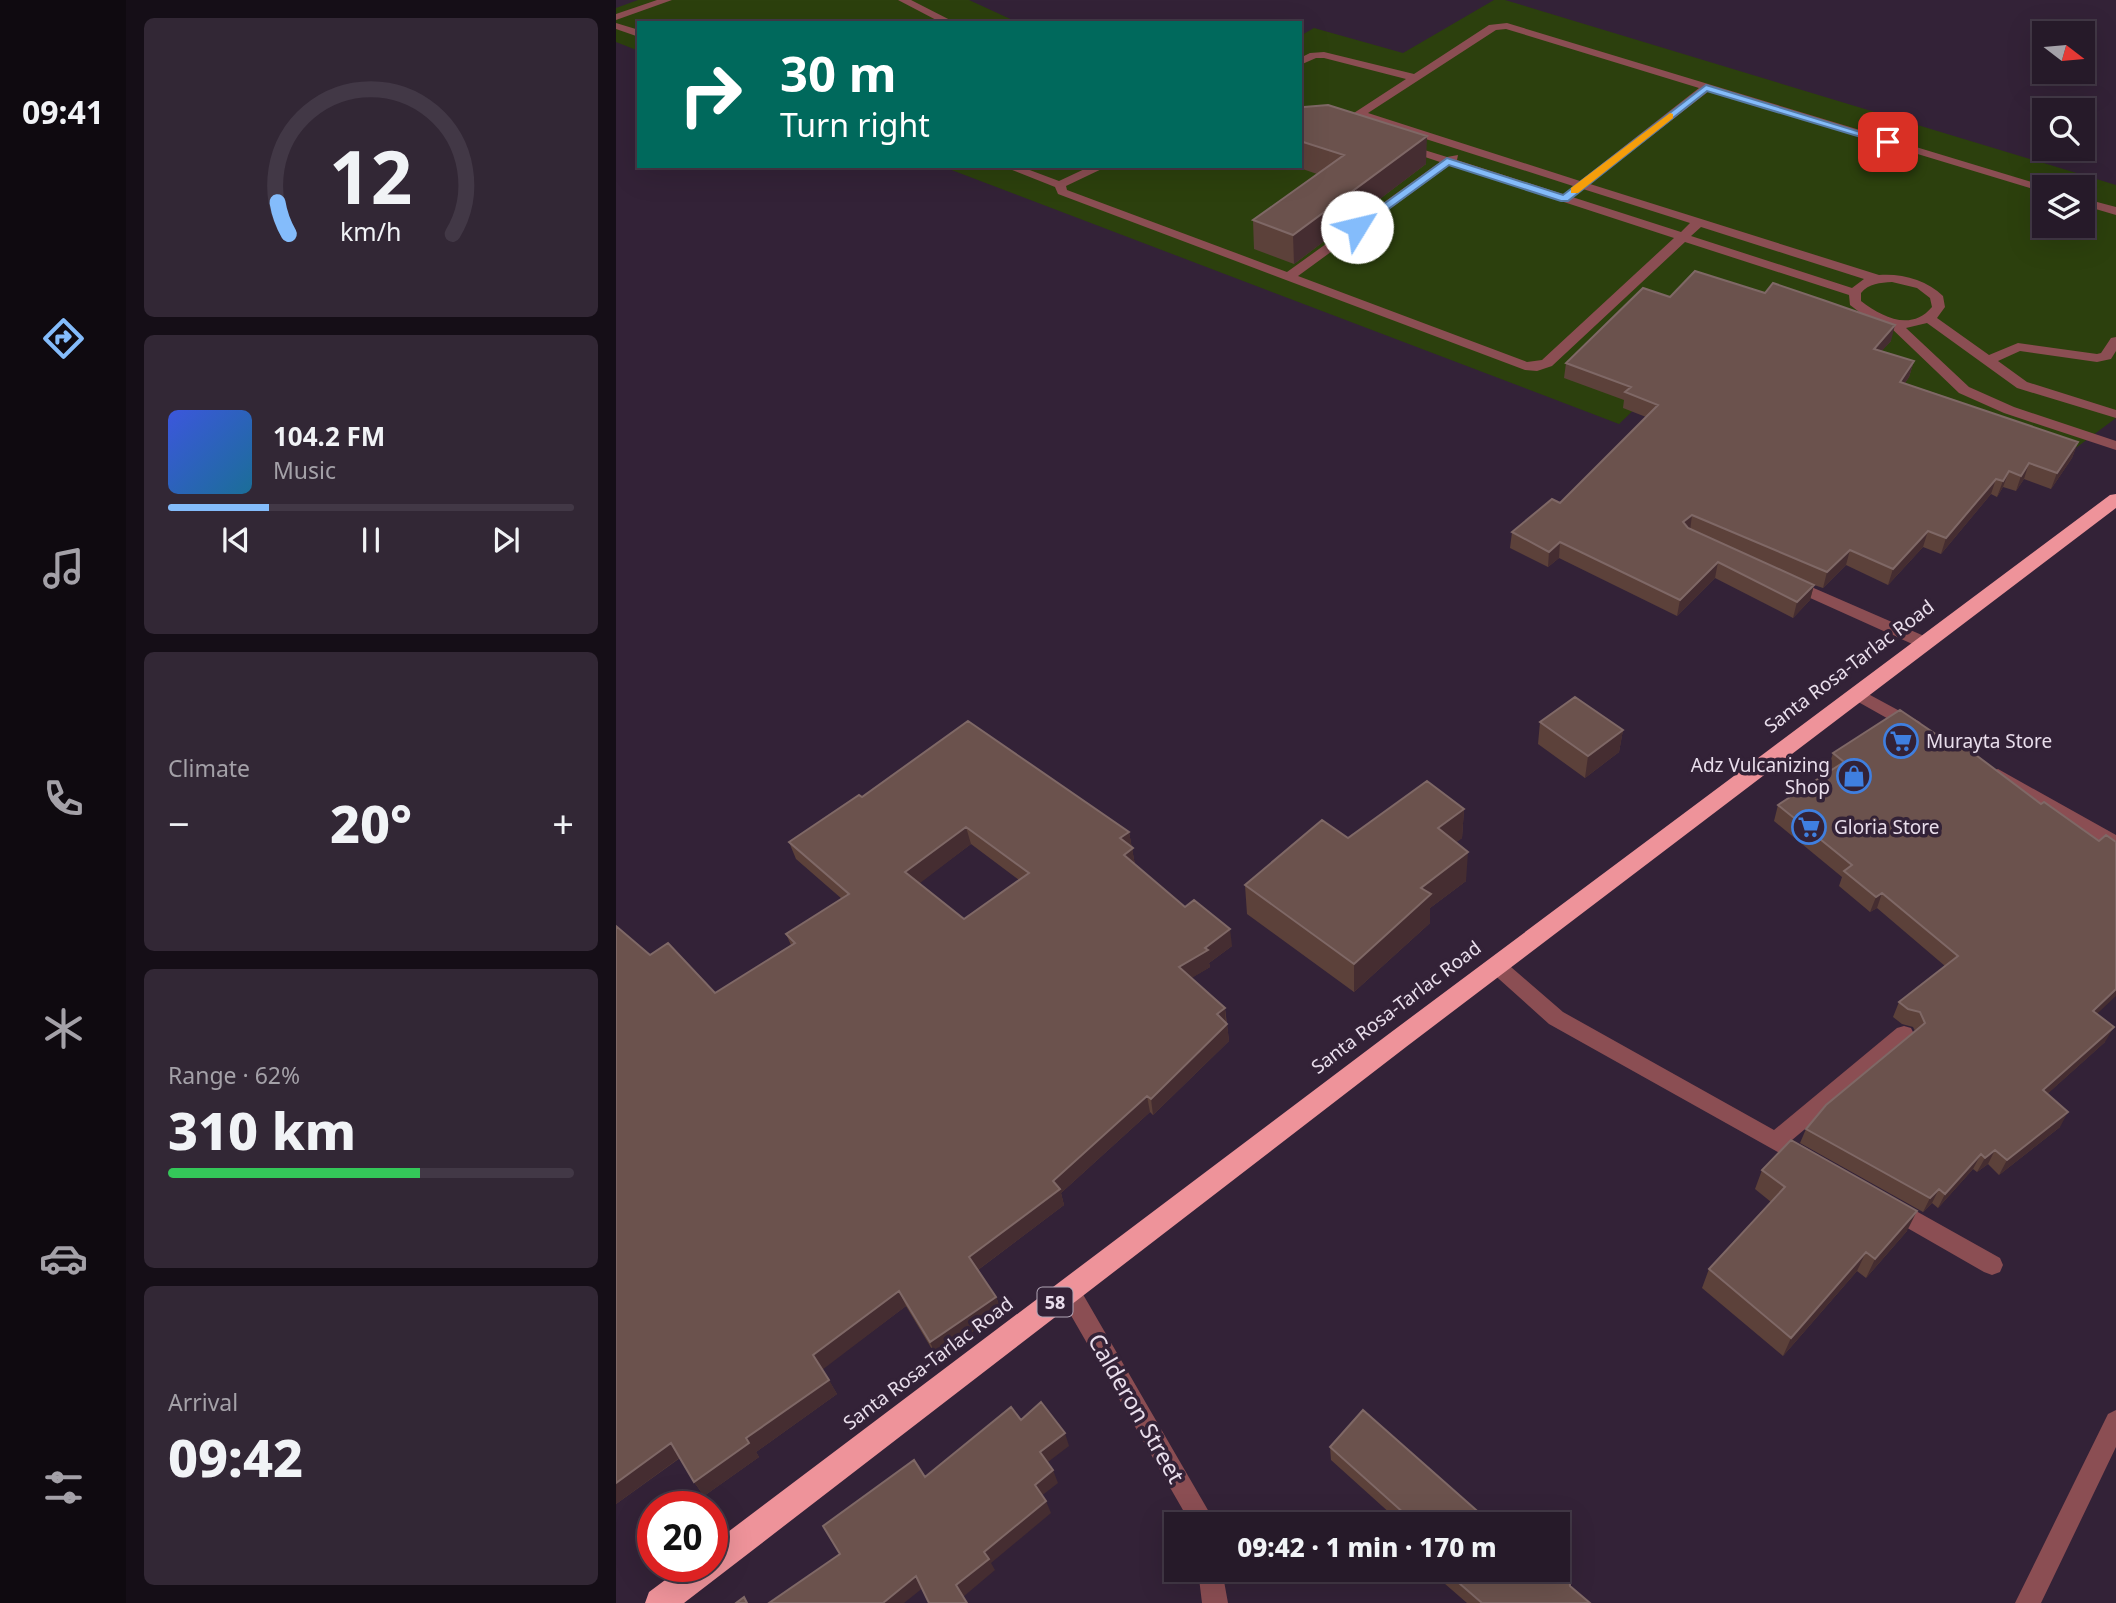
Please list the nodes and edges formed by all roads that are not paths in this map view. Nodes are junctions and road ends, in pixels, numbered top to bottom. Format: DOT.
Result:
graph roads {
  1 [pos="667,0"];
  2 [pos="903,0"];
  3 [pos="616,17"];
  4 [pos="947,21"];
  5 [pos="616,26"];
  6 [pos="637,33"];
  7 [pos="1302,61"];
  8 [pos="1417,78"];
  9 [pos="1706,88"];
  10 [pos="1358,114"];
  11 [pos="1327,127"];
  12 [pos="1388,142"];
  13 [pos="1468,148"];
  14 [pos="1447,161"];
  15 [pos="1013,168"];
  16 [pos="1097,168"];
  17 [pos="1060,185"];
  18 [pos="1581,185"];
  19 [pos="2032,185"];
  20 [pos="1564,199"];
  21 [pos="2095,205"];
  22 [pos="2116,211"];
  23 [pos="1699,222"];
  24 [pos="1681,237"];
  25 [pos="1290,276"];
  26 [pos="1878,279"];
  27 [pos="1854,293"];
  28 [pos="1930,319"];
  29 [pos="1893,323"];
  30 [pos="2116,341"];
  31 [pos="1987,361"];
  32 [pos="2116,414"];
  33 [pos="2116,446"];
  34 [pos="2116,499"];
  35 [pos="1777,577"];
  36 [pos="1925,643"];
  37 [pos="1859,695"];
  38 [pos="1928,734"];
  39 [pos="1985,767"];
  40 [pos="2116,843"];
  41 [pos="1497,966"];
  42 [pos="1904,1034"];
  43 [pos="1776,1141"];
  44 [pos="1824,1169"];
  45 [pos="1872,1196"];
  46 [pos="1992,1265"];
  47 [pos="1069,1291"];
  48 [pos="2116,1422"];
  49 [pos="1197,1512"];
  50 [pos="728,1551"];
  51 [pos="688,1582"];
  52 [pos="1212,1582"];
  53 [pos="660,1603"];
  54 [pos="1215,1603"];
  55 [pos="2028,1603"];
  1 -- 3 [label="street"];
  2 -- 4 [label="street"];
  5 -- 6 [label="street"];
  7 -- 8 [label="street"];
  8 -- 9 [label="street"];
  8 -- 10 [label="street"];
  9 -- 18 [label="street"];
  9 -- 19 [label="street"];
  10 -- 11 [label="street"];
  10 -- 13 [label="street"];
  12 -- 14 [label="street"];
  13 -- 14 [label="street"];
  13 -- 18 [label="street"];
  14 -- 20 [label="street"];
  14 -- 25 [label="street"];
  15 -- 17 [label="street"];
  16 -- 17 [label="street"];
  17 -- 25 [label="street"];
  18 -- 20 [label="street"];
  18 -- 23 [label="street"];
  20 -- 24 [label="street"];
  21 -- 22 [label="street"];
  23 -- 24 [label="street"];
  23 -- 26 [label="street"];
  24 -- 25 [label="street"];
  24 -- 27 [label="street"];
  26 -- 27 [label="street"];
  26 -- 28 [label="street"];
  27 -- 29 [label="street"];
  28 -- 29 [label="street"];
  28 -- 31 [label="street"];
  29 -- 33 [label="street"];
  30 -- 31 [label="street"];
  31 -- 32 [label="street"];
  34 -- 36 [label="highway, Santa Rosa-Tarlac Road / 58"];
  35 -- 36 [label="street"];
  36 -- 37 [label="highway, Santa Rosa-Tarlac Road / 58"];
  37 -- 38 [label="street"];
  37 -- 41 [label="highway, Santa Rosa-Tarlac Road / 58"];
  39 -- 40 [label="street"];
  41 -- 43 [label="street"];
  41 -- 47 [label="highway, Santa Rosa-Tarlac Road / 58"];
  42 -- 43 [label="street"];
  43 -- 44 [label="street"];
  45 -- 46 [label="street"];
  47 -- 49 [label="street, Calderon Street"];
  47 -- 50 [label="highway, Santa Rosa-Tarlac Road / 58"];
  48 -- 55 [label="street"];
  51 -- 53 [label="highway, Santa Rosa-Tarlac Road / 58"];
  52 -- 54 [label="street"];
}
